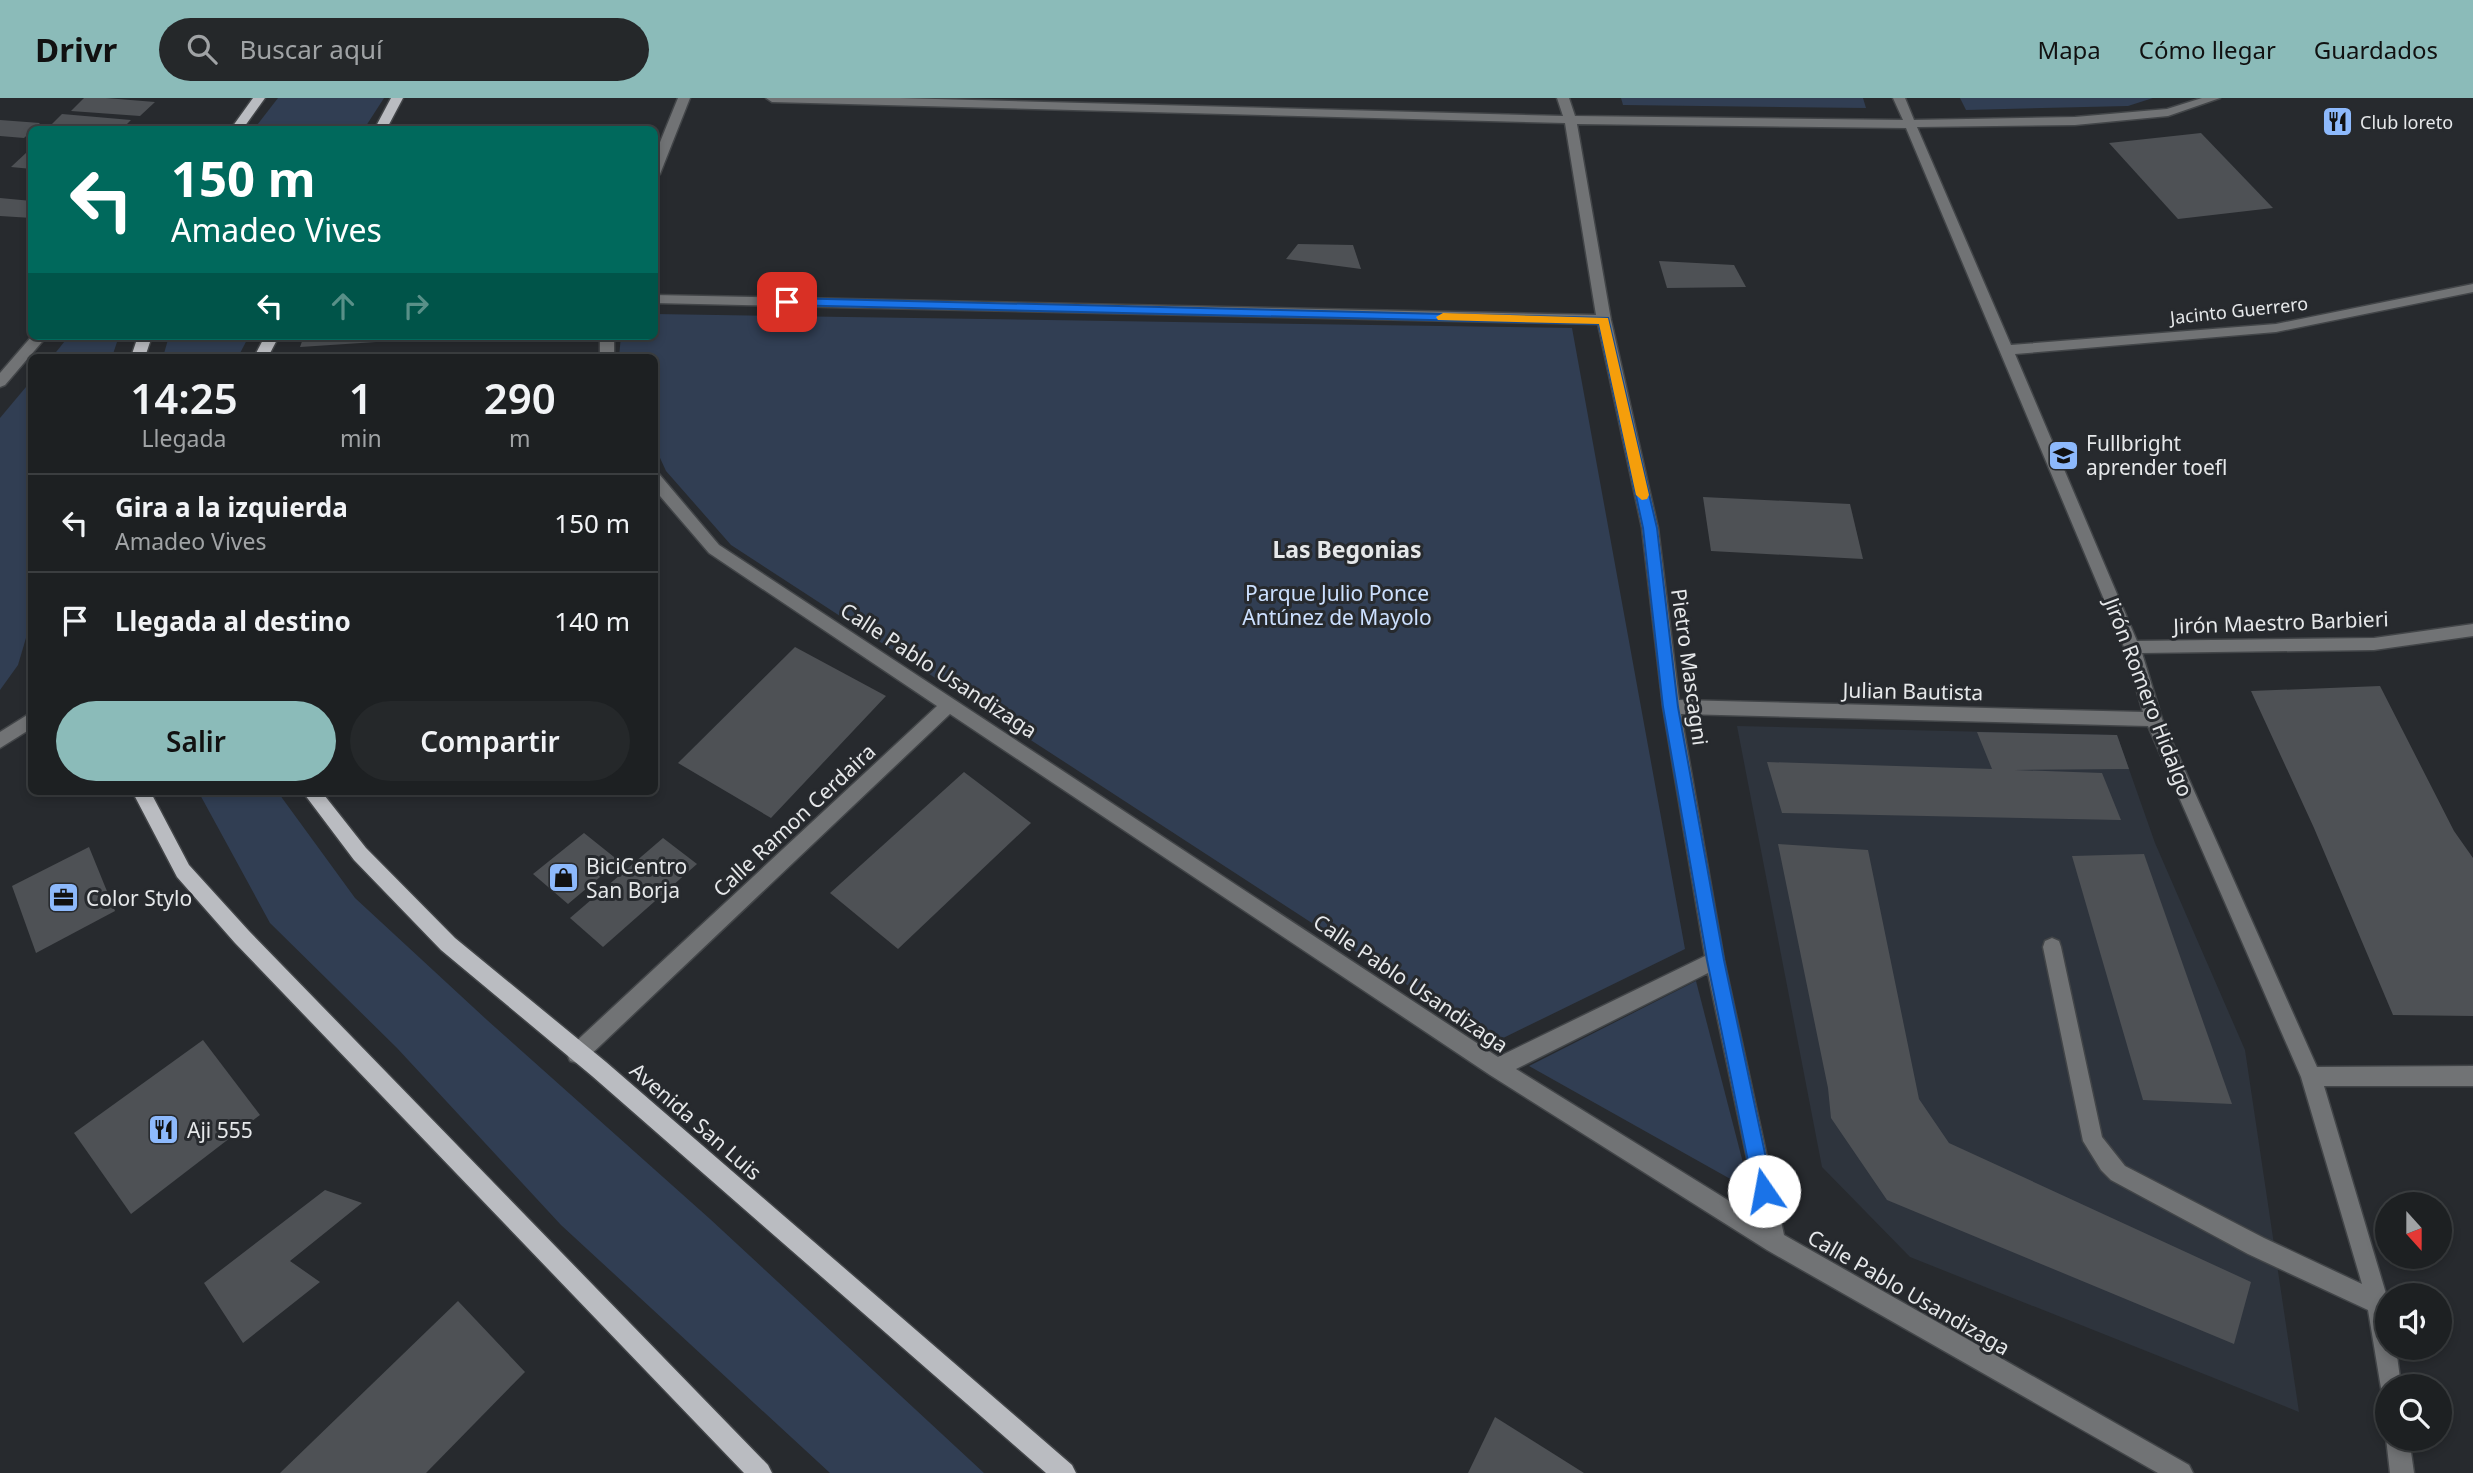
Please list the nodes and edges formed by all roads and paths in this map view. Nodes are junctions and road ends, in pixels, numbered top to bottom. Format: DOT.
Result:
graph roads {
  1 [pos="259,98"];
  2 [pos="397,98"];
  3 [pos="684,98"];
  4 [pos="772,98"];
  5 [pos="1563,98"];
  6 [pos="1899,98"];
  7 [pos="2214,98"];
  8 [pos="1570,120"];
  9 [pos="1909,124"];
  10 [pos="239,126"];
  11 [pos="382,126"];
  12 [pos="658,164"];
  13 [pos="2473,288"];
  14 [pos="658,299"];
  15 [pos="1604,320"];
  16 [pos="37,340"];
  17 [pos="2006,351"];
  18 [pos="0,382"];
  19 [pos="658,483"];
  20 [pos="2473,630"];
  21 [pos="2132,647"];
  22 [pos="950,704"];
  23 [pos="1671,707"];
  24 [pos="2154,719"];
  25 [pos="28,722"];
  26 [pos="0,741"];
  27 [pos="143,795"];
  28 [pos="314,795"];
  29 [pos="2052,947"];
  30 [pos="1715,960"];
  31 [pos="578,1054"];
  32 [pos="1497,1068"];
  33 [pos="2473,1076"];
  34 [pos="2311,1077"];
  35 [pos="1775,1242"];
  36 [pos="2375,1293"];
  37 [pos="2375,1302"];
  38 [pos="2399,1451"];
  39 [pos="760,1473"];
  40 [pos="1064,1473"];
  41 [pos="2181,1473"];
  42 [pos="2402,1473"];
  1 -- 10 [label="main road"];
  2 -- 11 [label="main road"];
  3 -- 12 [label="street"];
  4 -- 8 [label="street"];
  5 -- 8 [label="street, Pietro Mascagni"];
  6 -- 9 [label="street, Jirón Romero Hidalgo"];
  7 -- 9 [label="street"];
  8 -- 9 [label="street"];
  8 -- 15 [label="street, Pietro Mascagni"];
  9 -- 17 [label="street, Jirón Romero Hidalgo"];
  13 -- 17 [label="street, Jacinto Guerrero"];
  14 -- 15 [label="street"];
  15 -- 23 [label="street, Pietro Mascagni"];
  16 -- 18 [label="street"];
  17 -- 21 [label="street, Jirón Romero Hidalgo"];
  19 -- 22 [label="street, Calle Pablo Usandizaga"];
  20 -- 21 [label="street, Jirón Maestro Barbieri"];
  21 -- 24 [label="street, Jirón Romero Hidalgo"];
  22 -- 31 [label="street, Calle Ramon Cerdaira"];
  22 -- 32 [label="street, Calle Pablo Usandizaga"];
  23 -- 24 [label="street, Julian Bautista"];
  23 -- 30 [label="street, Pietro Mascagni"];
  24 -- 34 [label="street, Jirón Romero Hidalgo"];
  25 -- 26 [label="street"];
  27 -- 39 [label="main road"];
  28 -- 31 [label="main road, Avenida San Luis"];
  29 -- 37 [label="street"];
  30 -- 32 [label="street"];
  30 -- 35 [label="street, Pietro Mascagni"];
  31 -- 40 [label="main road, Avenida San Luis"];
  32 -- 35 [label="street, Calle Pablo Usandizaga"];
  33 -- 34 [label="street"];
  34 -- 36 [label="street, Jirón Romero Hidalgo"];
  35 -- 41 [label="street, Calle Pablo Usandizaga"];
  38 -- 42 [label="street"];
}
